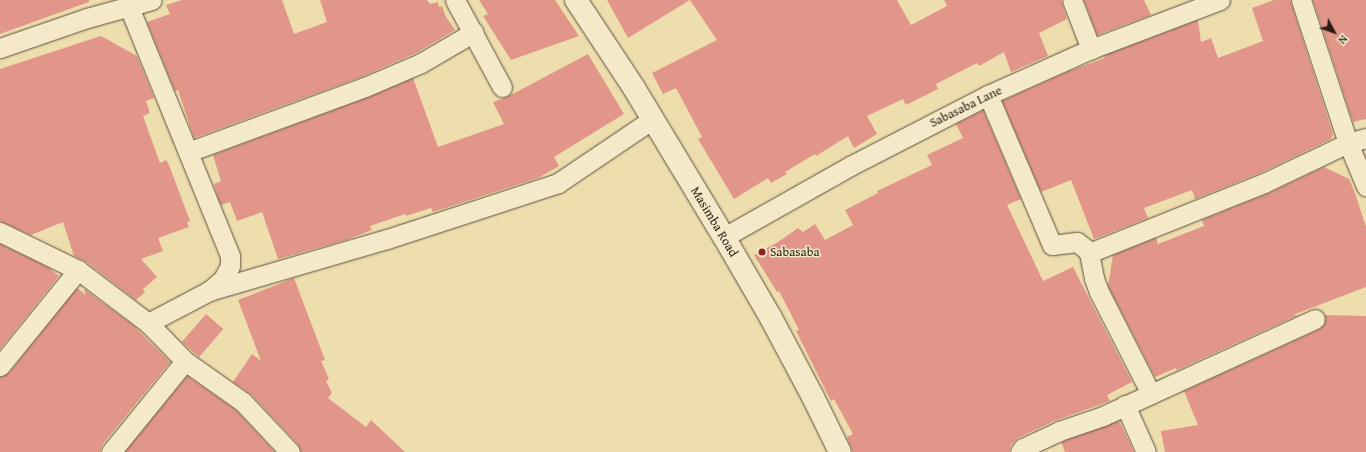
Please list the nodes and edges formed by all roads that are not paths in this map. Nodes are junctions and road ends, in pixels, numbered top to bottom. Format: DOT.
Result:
graph roads {
  1 [pos="152,0"];
  2 [pos="455,0"];
  3 [pos="576,0"];
  4 [pos="1072,0"];
  5 [pos="1220,0"];
  6 [pos="1302,0"];
  7 [pos="129,7"];
  8 [pos="474,32"];
  9 [pos="0,48"];
  10 [pos="1091,49"];
  11 [pos="502,87"];
  12 [pos="988,95"];
  13 [pos="653,119"];
  14 [pos="1366,138"];
  15 [pos="1348,143"];
  16 [pos="188,152"];
  17 [pos="1366,186"];
  18 [pos="0,232"];
  19 [pos="724,237"];
  20 [pos="1089,253"];
  21 [pos="78,270"];
  22 [pos="210,291"];
  23 [pos="1315,319"];
  24 [pos="148,323"];
  25 [pos="184,361"];
  26 [pos="0,366"];
  27 [pos="1151,394"];
  28 [pos="1125,405"];
  29 [pos="111,452"];
  30 [pos="288,452"];
  31 [pos="840,452"];
  32 [pos="1020,452"];
  33 [pos="1146,452"];
  1 -- 7 [label="street"];
  2 -- 8 [label="street"];
  3 -- 13 [label="street, Masimba Road"];
  4 -- 10 [label="street"];
  5 -- 10 [label="street, Sabasaba Lane"];
  6 -- 15 [label="street"];
  7 -- 9 [label="street"];
  7 -- 16 [label="street"];
  8 -- 11 [label="street"];
  8 -- 16 [label="street"];
  10 -- 12 [label="street, Sabasaba Lane"];
  12 -- 19 [label="street, Sabasaba Lane"];
  12 -- 20 [label="street"];
  13 -- 19 [label="street, Masimba Road"];
  13 -- 22 [label="street"];
  14 -- 15 [label="street"];
  15 -- 17 [label="street"];
  15 -- 20 [label="street"];
  16 -- 22 [label="street"];
  18 -- 21 [label="street"];
  19 -- 31 [label="street, Masimba Road"];
  20 -- 27 [label="street"];
  21 -- 24 [label="street"];
  21 -- 26 [label="street"];
  22 -- 24 [label="street"];
  23 -- 27 [label="street"];
  24 -- 25 [label="street"];
  25 -- 29 [label="street"];
  25 -- 30 [label="street"];
  27 -- 28 [label="street"];
  28 -- 32 [label="street"];
  28 -- 33 [label="street"];
}
